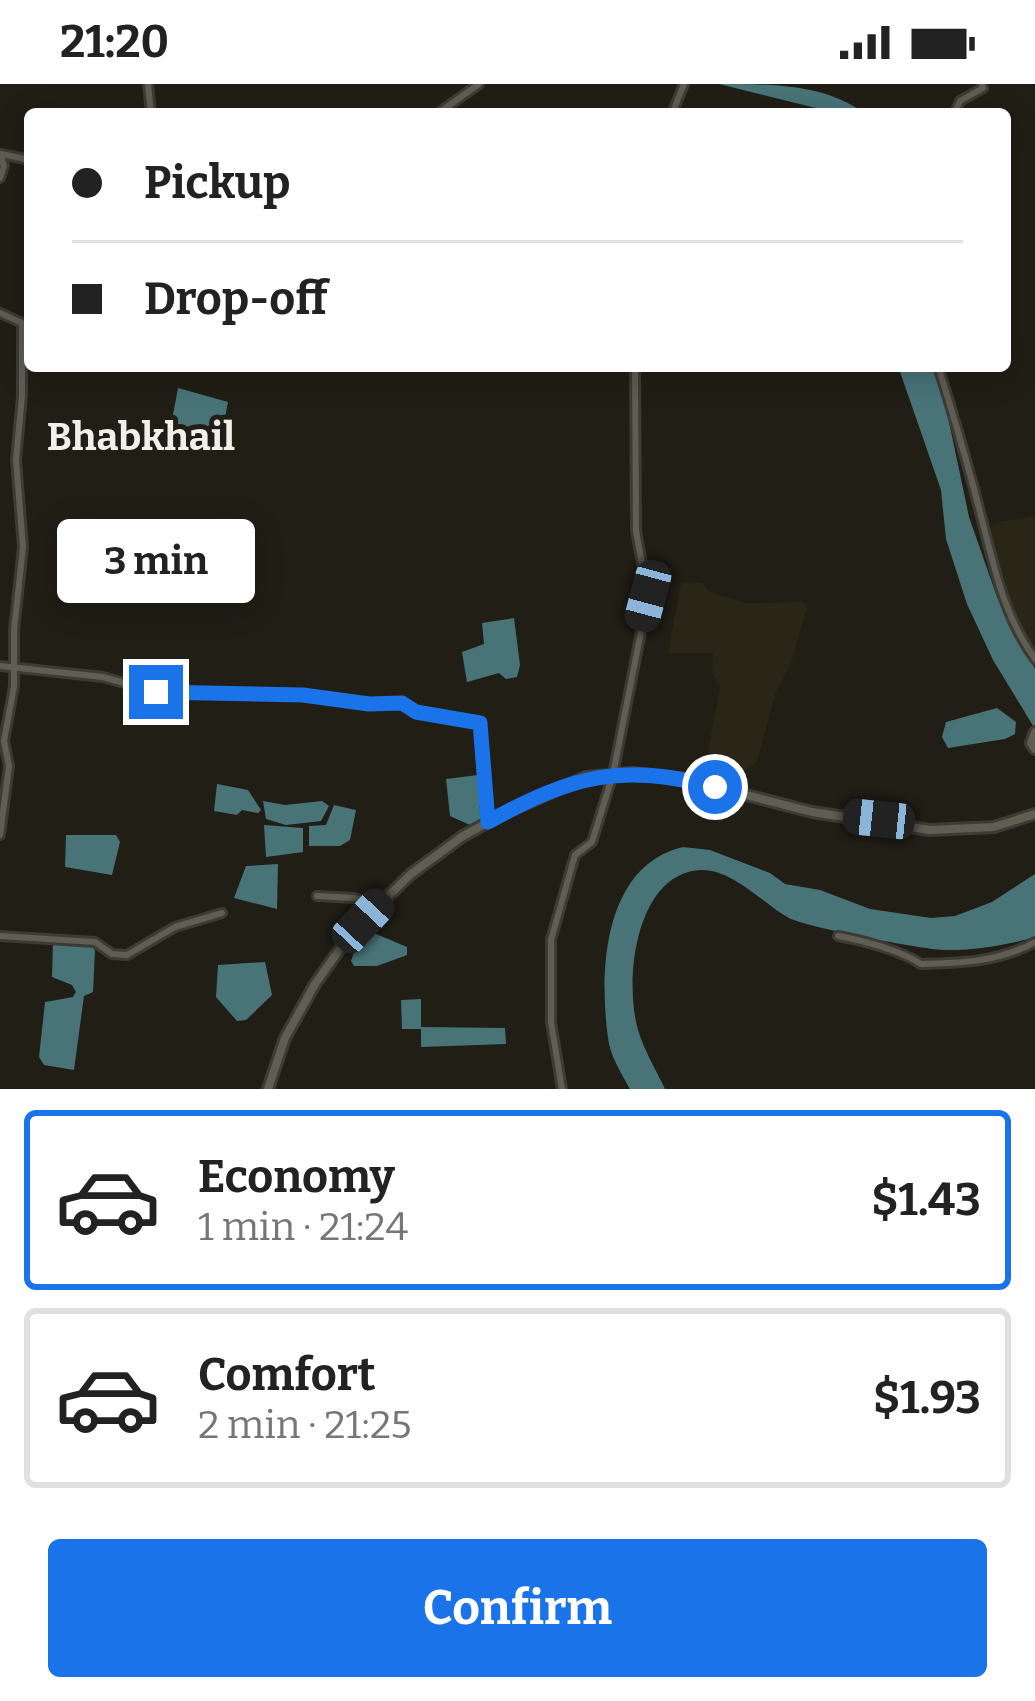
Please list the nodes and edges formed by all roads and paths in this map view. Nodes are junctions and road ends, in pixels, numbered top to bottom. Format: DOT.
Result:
graph roads {
  1 [pos="479,84"];
  2 [pos="982,84"];
  3 [pos="445,108"];
  4 [pos="957,108"];
  5 [pos="1,154"];
  6 [pos="0,178"];
  7 [pos="0,313"];
  8 [pos="634,372"];
  9 [pos="940,372"];
  10 [pos="1035,659"];
  11 [pos="0,666"];
  12 [pos="16,667"];
  13 [pos="1035,733"];
  14 [pos="1035,749"];
  15 [pos="613,774"];
  16 [pos="1035,814"];
  17 [pos="488,822"];
  18 [pos="0,836"];
  19 [pos="317,896"];
  20 [pos="380,904"];
  21 [pos="222,913"];
  22 [pos="0,936"];
  23 [pos="838,936"];
  24 [pos="1035,942"];
  25 [pos="268,1089"];
  26 [pos="562,1089"];
  1 -- 3 [label="street"];
  2 -- 4 [label="street"];
  5 -- 6 [label="street"];
  7 -- 12 [label="street"];
  8 -- 15 [label="street"];
  9 -- 10 [label="street"];
  11 -- 12 [label="street"];
  12 -- 17 [label="street"];
  12 -- 18 [label="street"];
  13 -- 14 [label="street"];
  15 -- 16 [label="street"];
  15 -- 17 [label="street"];
  15 -- 26 [label="street"];
  17 -- 20 [label="street"];
  19 -- 20 [label="street"];
  20 -- 25 [label="street"];
  21 -- 22 [label="street"];
  23 -- 24 [label="street"];
}
